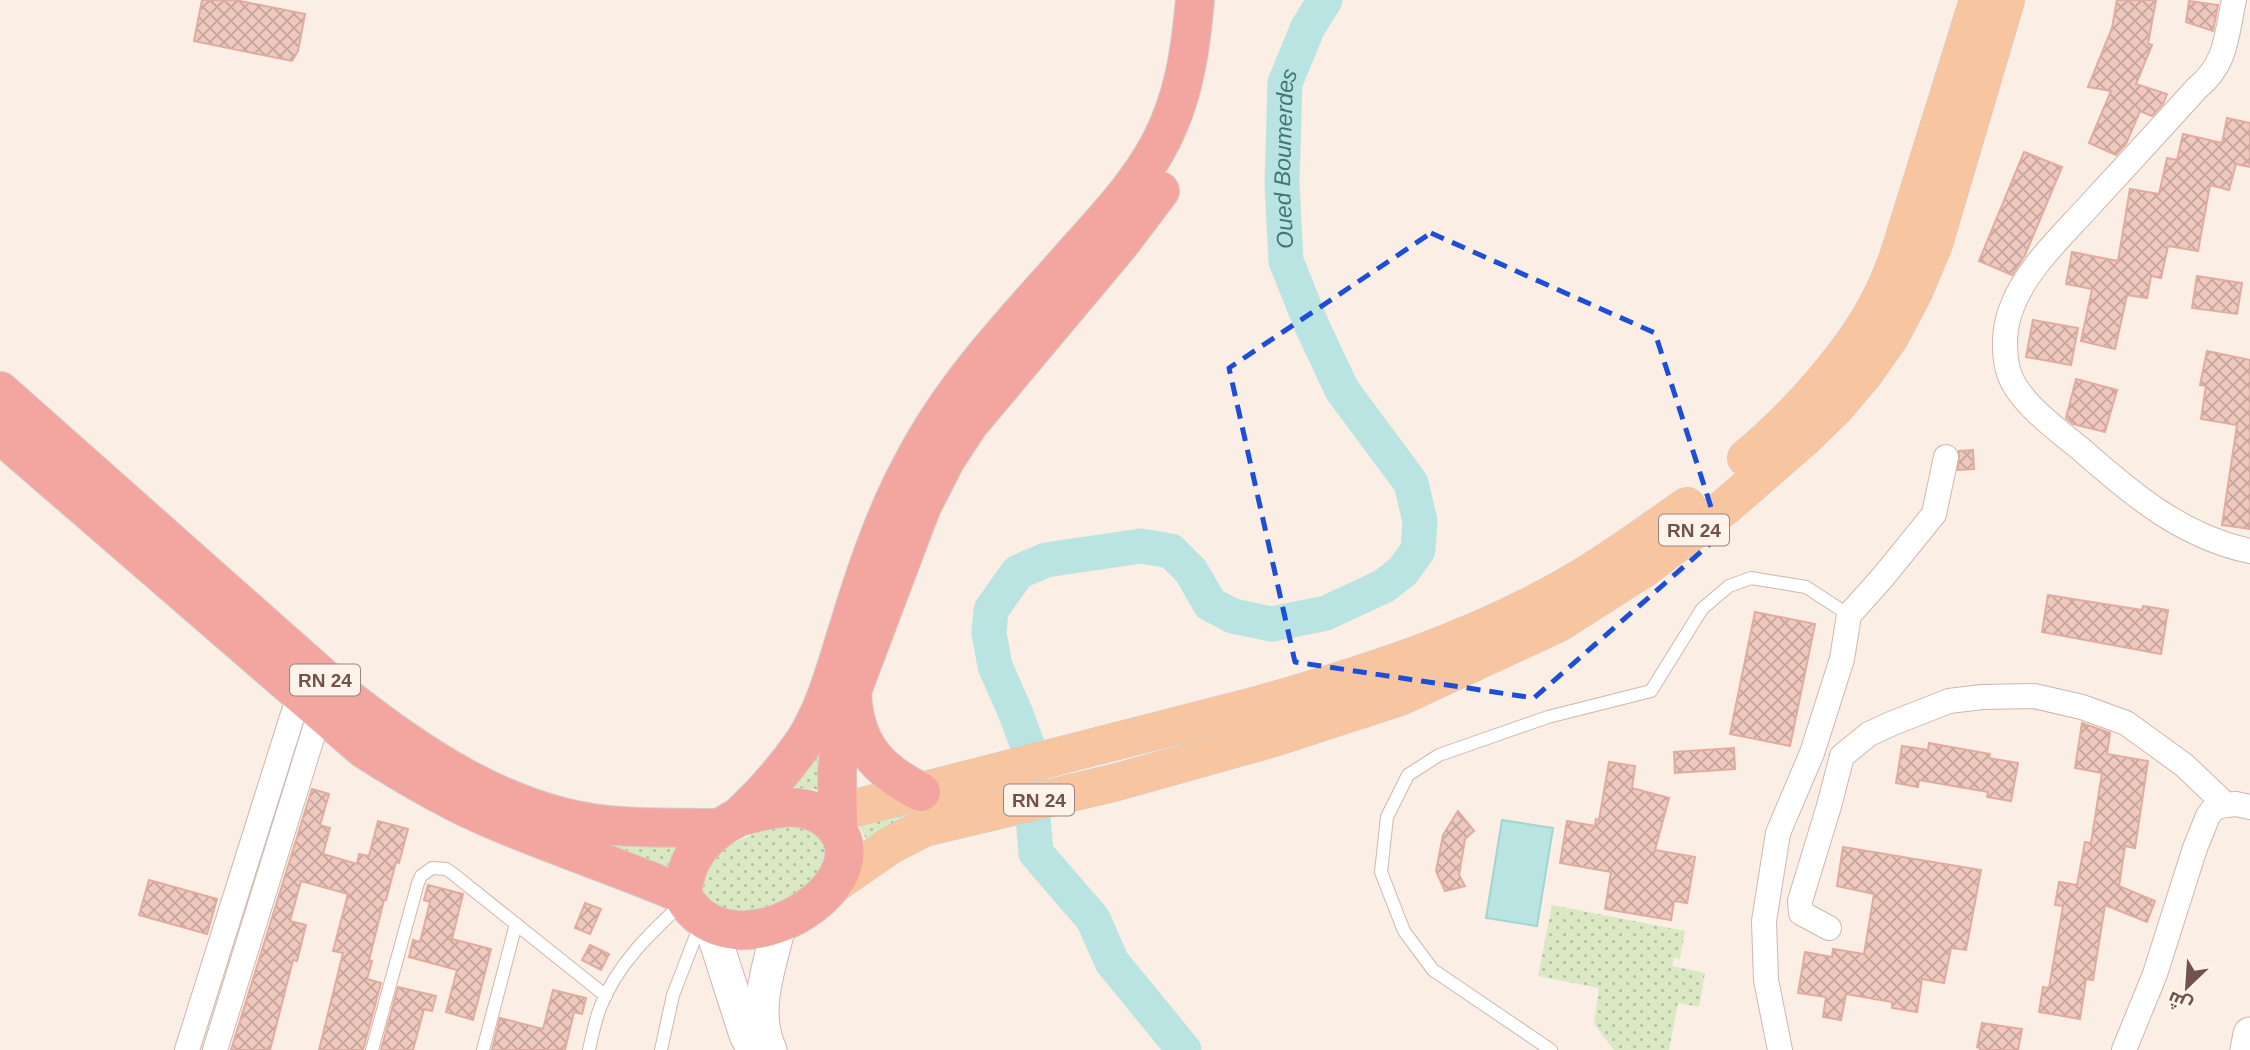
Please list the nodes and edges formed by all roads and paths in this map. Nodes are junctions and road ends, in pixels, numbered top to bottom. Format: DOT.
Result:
graph roads {
  1 [pos="1195,0"];
  2 [pos="1220,0"];
  3 [pos="1978,0"];
  4 [pos="2006,0"];
  5 [pos="2234,0"];
  6 [pos="0,391"];
  7 [pos="0,434"];
  8 [pos="1946,457"];
  9 [pos="2250,551"];
  10 [pos="1849,615"];
  11 [pos="852,687"];
  12 [pos="309,703"];
  13 [pos="921,792"];
  14 [pos="960,801"];
  15 [pos="2238,806"];
  16 [pos="833,819"];
  17 [pos="729,822"];
  18 [pos="833,884"];
  19 [pos="695,910"];
  20 [pos="780,922"];
  21 [pos="516,924"];
  22 [pos="1829,928"];
  23 [pos="606,996"];
  24 [pos="2250,1034"];
  25 [pos="187,1050"];
  26 [pos="215,1050"];
  27 [pos="372,1050"];
  28 [pos="483,1050"];
  29 [pos="589,1050"];
  30 [pos="661,1050"];
  31 [pos="754,1050"];
  32 [pos="771,1050"];
  33 [pos="1552,1050"];
  34 [pos="1780,1050"];
  35 [pos="2124,1050"];
  36 [pos="2247,1050"];
  1 -- 17 [label="highway"];
  2 -- 11 [label="highway"];
  3 -- 14 [label="main road, RN 24"];
  4 -- 14 [label="main road, RN 24"];
  5 -- 9 [label="street"];
  6 -- 17 [label="highway, RN 24"];
  7 -- 12 [label="highway, RN 24"];
  8 -- 10 [label="street"];
  10 -- 33 [label="lane"];
  10 -- 34 [label="street"];
  11 -- 13 [label="highway"];
  11 -- 16 [label="highway"];
  12 -- 19 [label="highway, RN 24"];
  12 -- 25 [label="street"];
  12 -- 26 [label="street"];
  13 -- 14 [label="main road, RN 24"];
  13 -- 16 [label="main road, RN 24"];
  14 -- 18 [label="main road, RN 24"];
  15 -- 22 [label="street"];
  15 -- 35 [label="street"];
  16 -- 17 [label="highway"];
  16 -- 18 [label="highway"];
  17 -- 19 [label="highway"];
  18 -- 20 [label="highway"];
  19 -- 20 [label="highway"];
  19 -- 23 [label="lane"];
  19 -- 30 [label="lane"];
  19 -- 31 [label="main road"];
  20 -- 32 [label="main road"];
  21 -- 23 [label="lane"];
  21 -- 27 [label="lane"];
  21 -- 28 [label="lane"];
  23 -- 29 [label="lane"];
  24 -- 36 [label="main road"];
}
